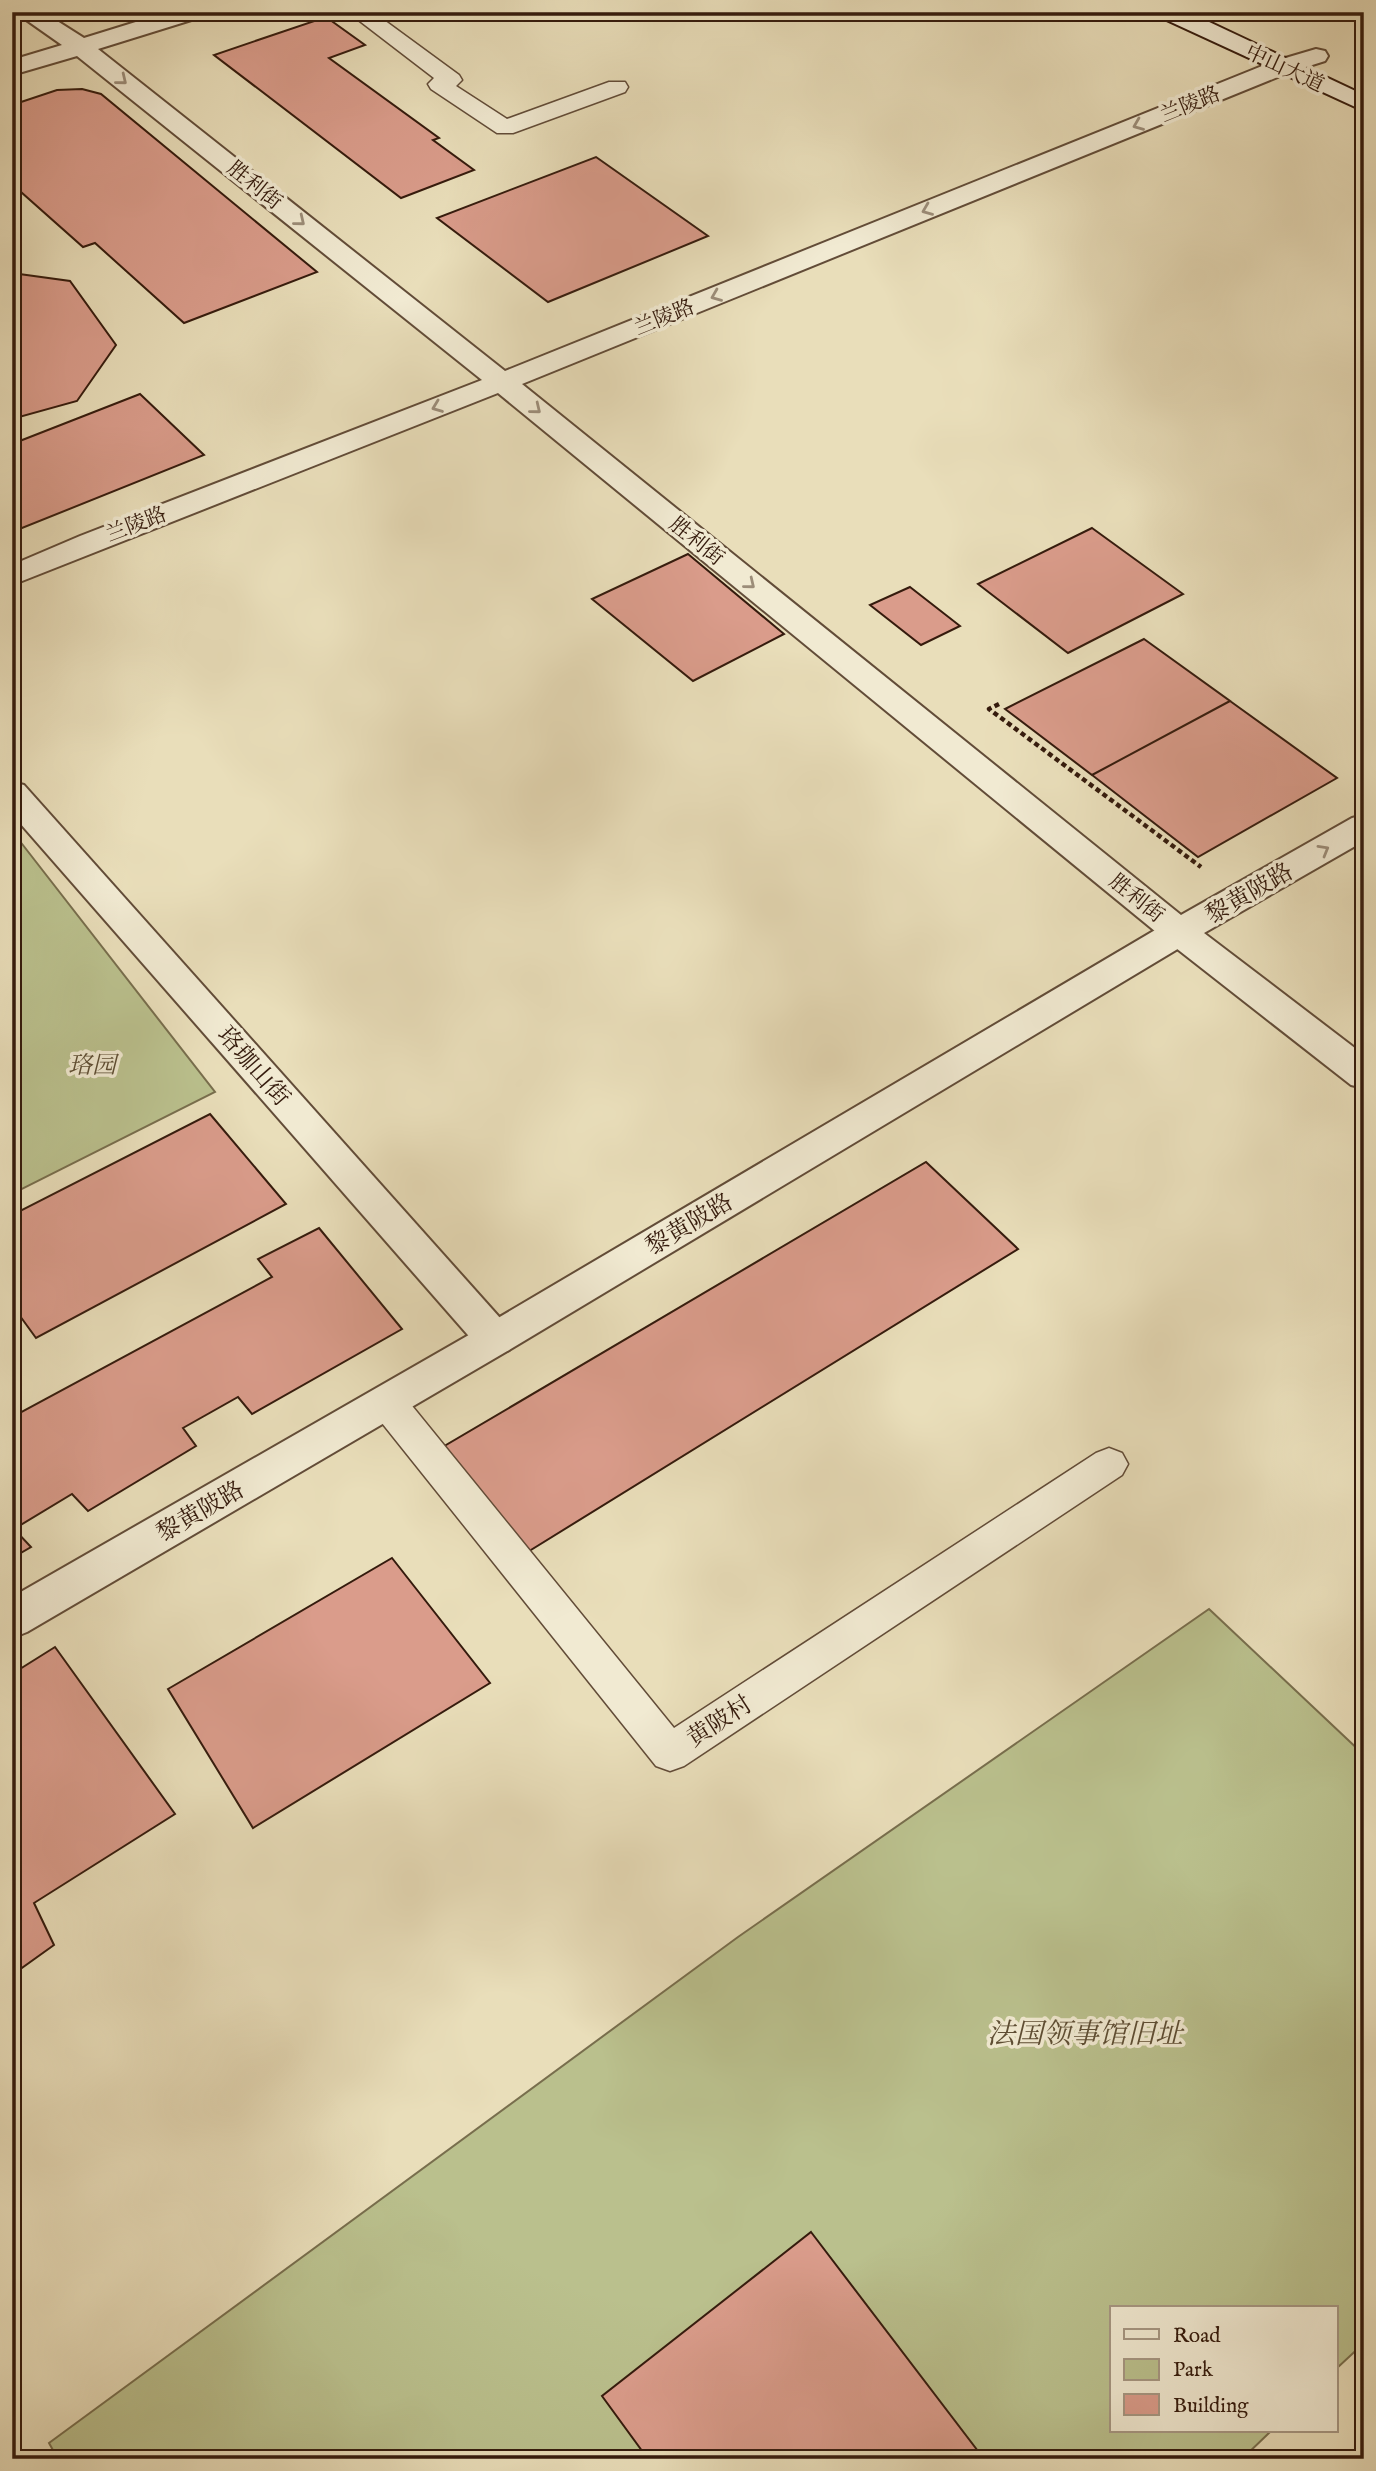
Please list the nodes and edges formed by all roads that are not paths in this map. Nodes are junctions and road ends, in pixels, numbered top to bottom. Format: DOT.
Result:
graph roads {
  1 [pos="27,12"];
  2 [pos="193,12"];
  3 [pos="359,12"];
  4 [pos="1168,12"];
  5 [pos="1222,12"];
  6 [pos="81,47"];
  7 [pos="1328,61"];
  8 [pos="1281,67"];
  9 [pos="12,68"];
  10 [pos="617,87"];
  11 [pos="1364,104"];
  12 [pos="502,382"];
  13 [pos="12,576"];
  14 [pos="12,793"];
  15 [pos="1364,827"];
  16 [pos="1180,932"];
  17 [pos="1364,1075"];
  18 [pos="495,1339"];
  19 [pos="387,1402"];
  20 [pos="1109,1465"];
  21 [pos="12,1619"];
  1 -- 6 [label="street, 胜利街"];
  2 -- 6 [label="street"];
  3 -- 10 [label="lane"];
  4 -- 8 [label="street, 中山大道"];
  5 -- 7 [label="street, 中山大道"];
  6 -- 9 [label="street"];
  6 -- 12 [label="street, 胜利街, one-way"];
  7 -- 8 [label="street, 兰陵路"];
  8 -- 11 [label="street, 中山大道"];
  8 -- 12 [label="street, 兰陵路, one-way"];
  12 -- 13 [label="street, 兰陵路, one-way"];
  12 -- 16 [label="street, 胜利街, one-way"];
  14 -- 18 [label="street, 珞珈山街"];
  16 -- 15 [label="street, 黎黄陂路, one-way"];
  16 -- 17 [label="street, 胜利街"];
  16 -- 18 [label="street, 黎黄陂路"];
  18 -- 19 [label="street, 黎黄陂路"];
  19 -- 20 [label="lane, 黄陂村"];
  19 -- 21 [label="street, 黎黄陂路"];
}
